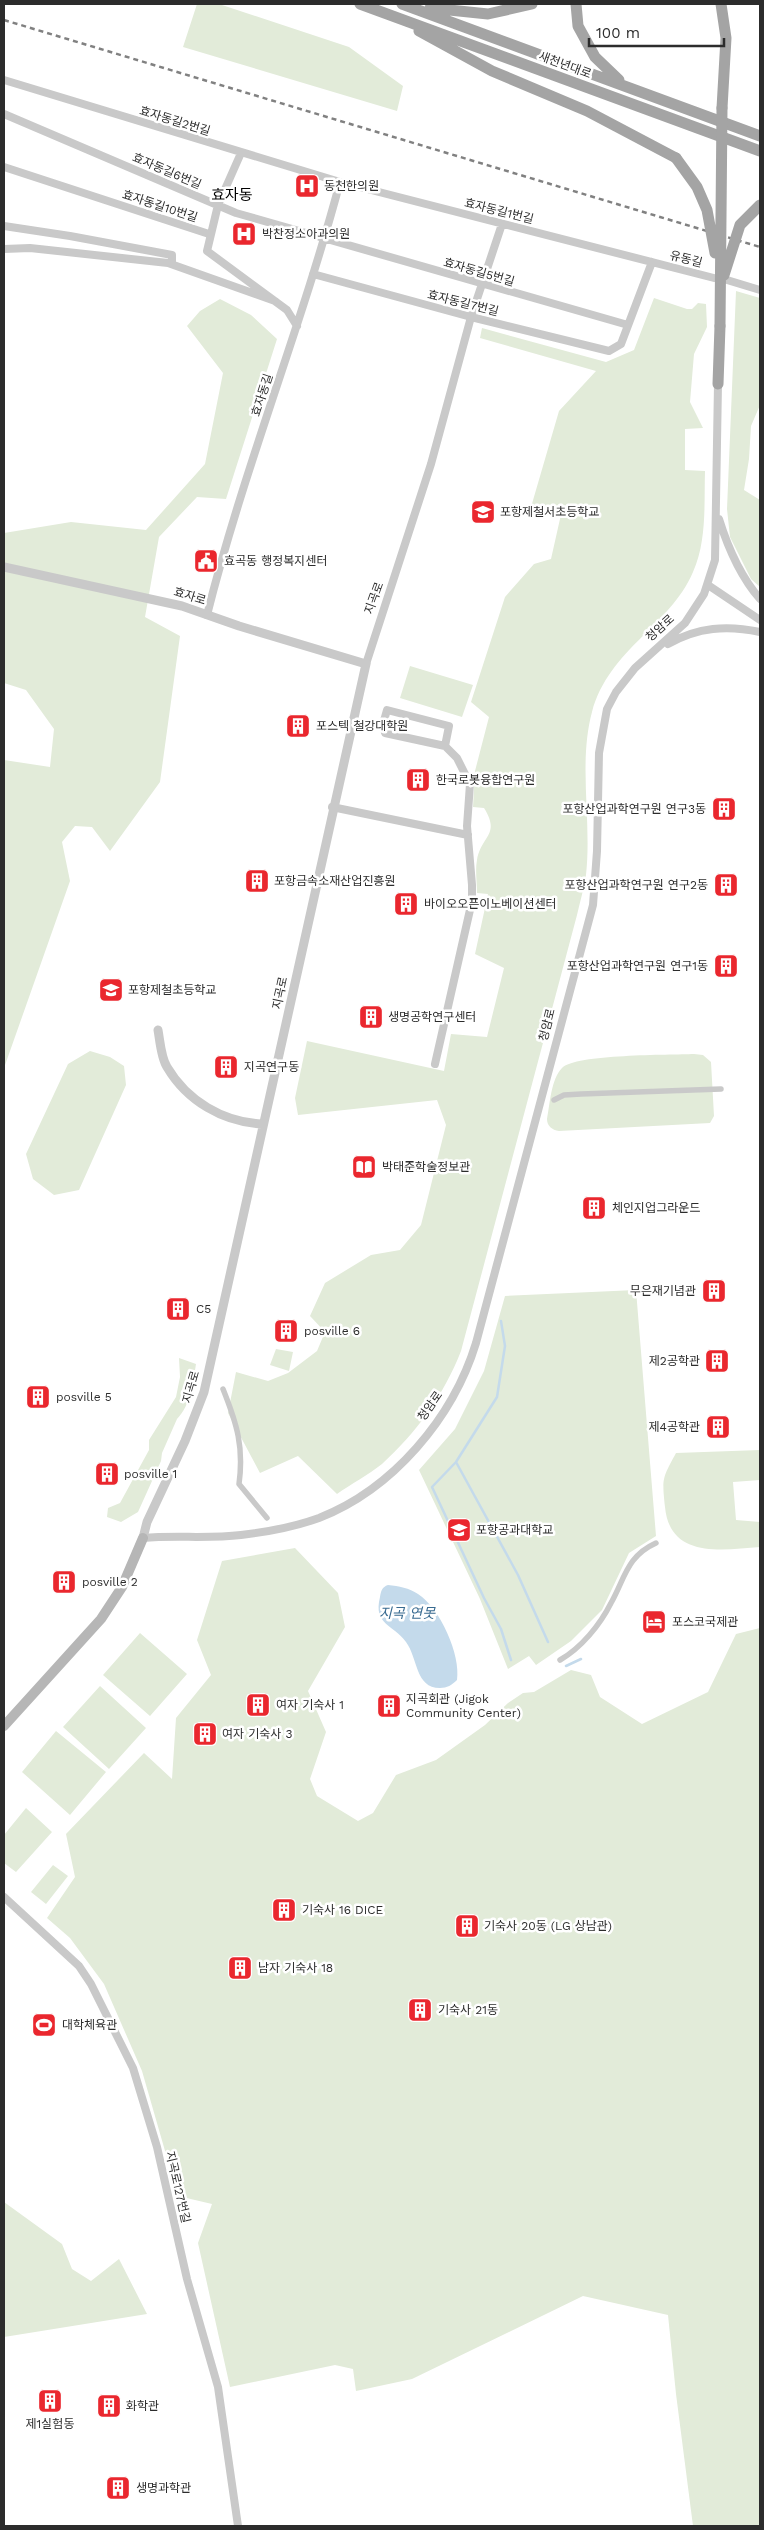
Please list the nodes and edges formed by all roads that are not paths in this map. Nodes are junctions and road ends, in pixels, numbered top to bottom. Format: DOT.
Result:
graph roads {
  1 [pos="360,4"];
  2 [pos="402,4"];
  3 [pos="412,4"];
  4 [pos="532,4"];
  5 [pos="576,4"];
  6 [pos="721,4"];
  7 [pos="382,12"];
  8 [pos="4,82"];
  9 [pos="654,98"];
  10 [pos="4,114"];
  11 [pos="760,136"];
  12 [pos="760,151"];
  13 [pos="241,153"];
  14 [pos="4,167"];
  15 [pos="340,182"];
  16 [pos="218,205"];
  17 [pos="760,205"];
  18 [pos="502,224"];
  19 [pos="4,226"];
  20 [pos="210,234"];
  21 [pos="325,238"];
  22 [pos="4,249"];
  23 [pos="652,262"];
  24 [pos="172,264"];
  25 [pos="313,274"];
  26 [pos="720,280"];
  27 [pos="482,285"];
  28 [pos="760,290"];
  29 [pos="274,301"];
  30 [pos="471,317"];
  31 [pos="628,325"];
  32 [pos="297,326"];
  33 [pos="718,384"];
  34 [pos="715,508"];
  35 [pos="4,567"];
  36 [pos="708,585"];
  37 [pos="760,598"];
  38 [pos="207,614"];
  39 [pos="760,620"];
  40 [pos="760,632"];
  41 [pos="652,654"];
  42 [pos="366,664"];
  43 [pos="445,746"];
  44 [pos="332,807"];
  45 [pos="468,835"];
  46 [pos="158,1030"];
  47 [pos="434,1064"];
  48 [pos="721,1089"];
  49 [pos="554,1100"];
  50 [pos="262,1124"];
  51 [pos="223,1389"];
  52 [pos="267,1518"];
  53 [pos="143,1538"];
  54 [pos="656,1543"];
  55 [pos="560,1660"];
  56 [pos="4,1726"];
  57 [pos="4,1897"];
  58 [pos="238,2526"];
  1 -- 7 [label="main road, 새천년대로"];
  2 -- 9 [label="main road, 새천년대로"];
  3 -- 4 [label="main road"];
  5 -- 9 [label="main road"];
  6 -- 26 [label="main road, bridge"];
  7 -- 12 [label="main road, 새천년대로"];
  7 -- 26 [label="main road, bridge"];
  8 -- 13 [label="street, 효자동길2번길"];
  9 -- 11 [label="main road, 새천년대로"];
  10 -- 16 [label="street, 효자동길6번길"];
  13 -- 15 [label="street, 효자동길2번길"];
  13 -- 16 [label="street"];
  14 -- 20 [label="street, 효자동길10번길"];
  15 -- 18 [label="street, 효자동길1번길"];
  15 -- 21 [label="street, 효자동길"];
  16 -- 20 [label="street"];
  16 -- 21 [label="street, 효자동길6번길"];
  17 -- 26 [label="main road, bridge"];
  18 -- 23 [label="street, 효자동길1번길"];
  18 -- 27 [label="street, 지곡로"];
  19 -- 24 [label="street"];
  20 -- 29 [label="street, 효자동길10번길"];
  21 -- 25 [label="street, 효자동길"];
  21 -- 27 [label="street, 효자동길5번길"];
  22 -- 24 [label="street"];
  23 -- 26 [label="street, 유동길"];
  23 -- 31 [label="street"];
  24 -- 29 [label="street"];
  25 -- 30 [label="street, 효자동길7번길"];
  25 -- 32 [label="street, 효자동길"];
  26 -- 28 [label="street, 유동길"];
  26 -- 33 [label="main road, 청암로, bridge"];
  27 -- 30 [label="street, 지곡로"];
  27 -- 31 [label="street, 효자동길5번길"];
  29 -- 32 [label="street, 효자동길10번길"];
  30 -- 31 [label="street, 효자동길7번길"];
  30 -- 42 [label="street, 지곡로"];
  32 -- 38 [label="street, 효자동길"];
  33 -- 34 [label="street, 청암로"];
  34 -- 36 [label="street, 청암로"];
  34 -- 37 [label="street"];
  35 -- 38 [label="street, 효자로"];
  36 -- 39 [label="street"];
  36 -- 41 [label="street, 청암로"];
  38 -- 42 [label="street, 효자로"];
  40 -- 41 [label="street"];
  41 -- 53 [label="street, 청암로"];
  42 -- 44 [label="street, 지곡로"];
  43 -- 43 [label="street"];
  43 -- 45 [label="street"];
  44 -- 45 [label="street"];
  44 -- 50 [label="street, 지곡로"];
  45 -- 47 [label="street"];
  46 -- 50 [label="street"];
  48 -- 49 [label="street"];
  50 -- 53 [label="street, 지곡로"];
  51 -- 52 [label="street"];
  53 -- 56 [label="main road, 지곡로"];
  54 -- 55 [label="street"];
  57 -- 58 [label="street, 지곡로127번길"];
}
